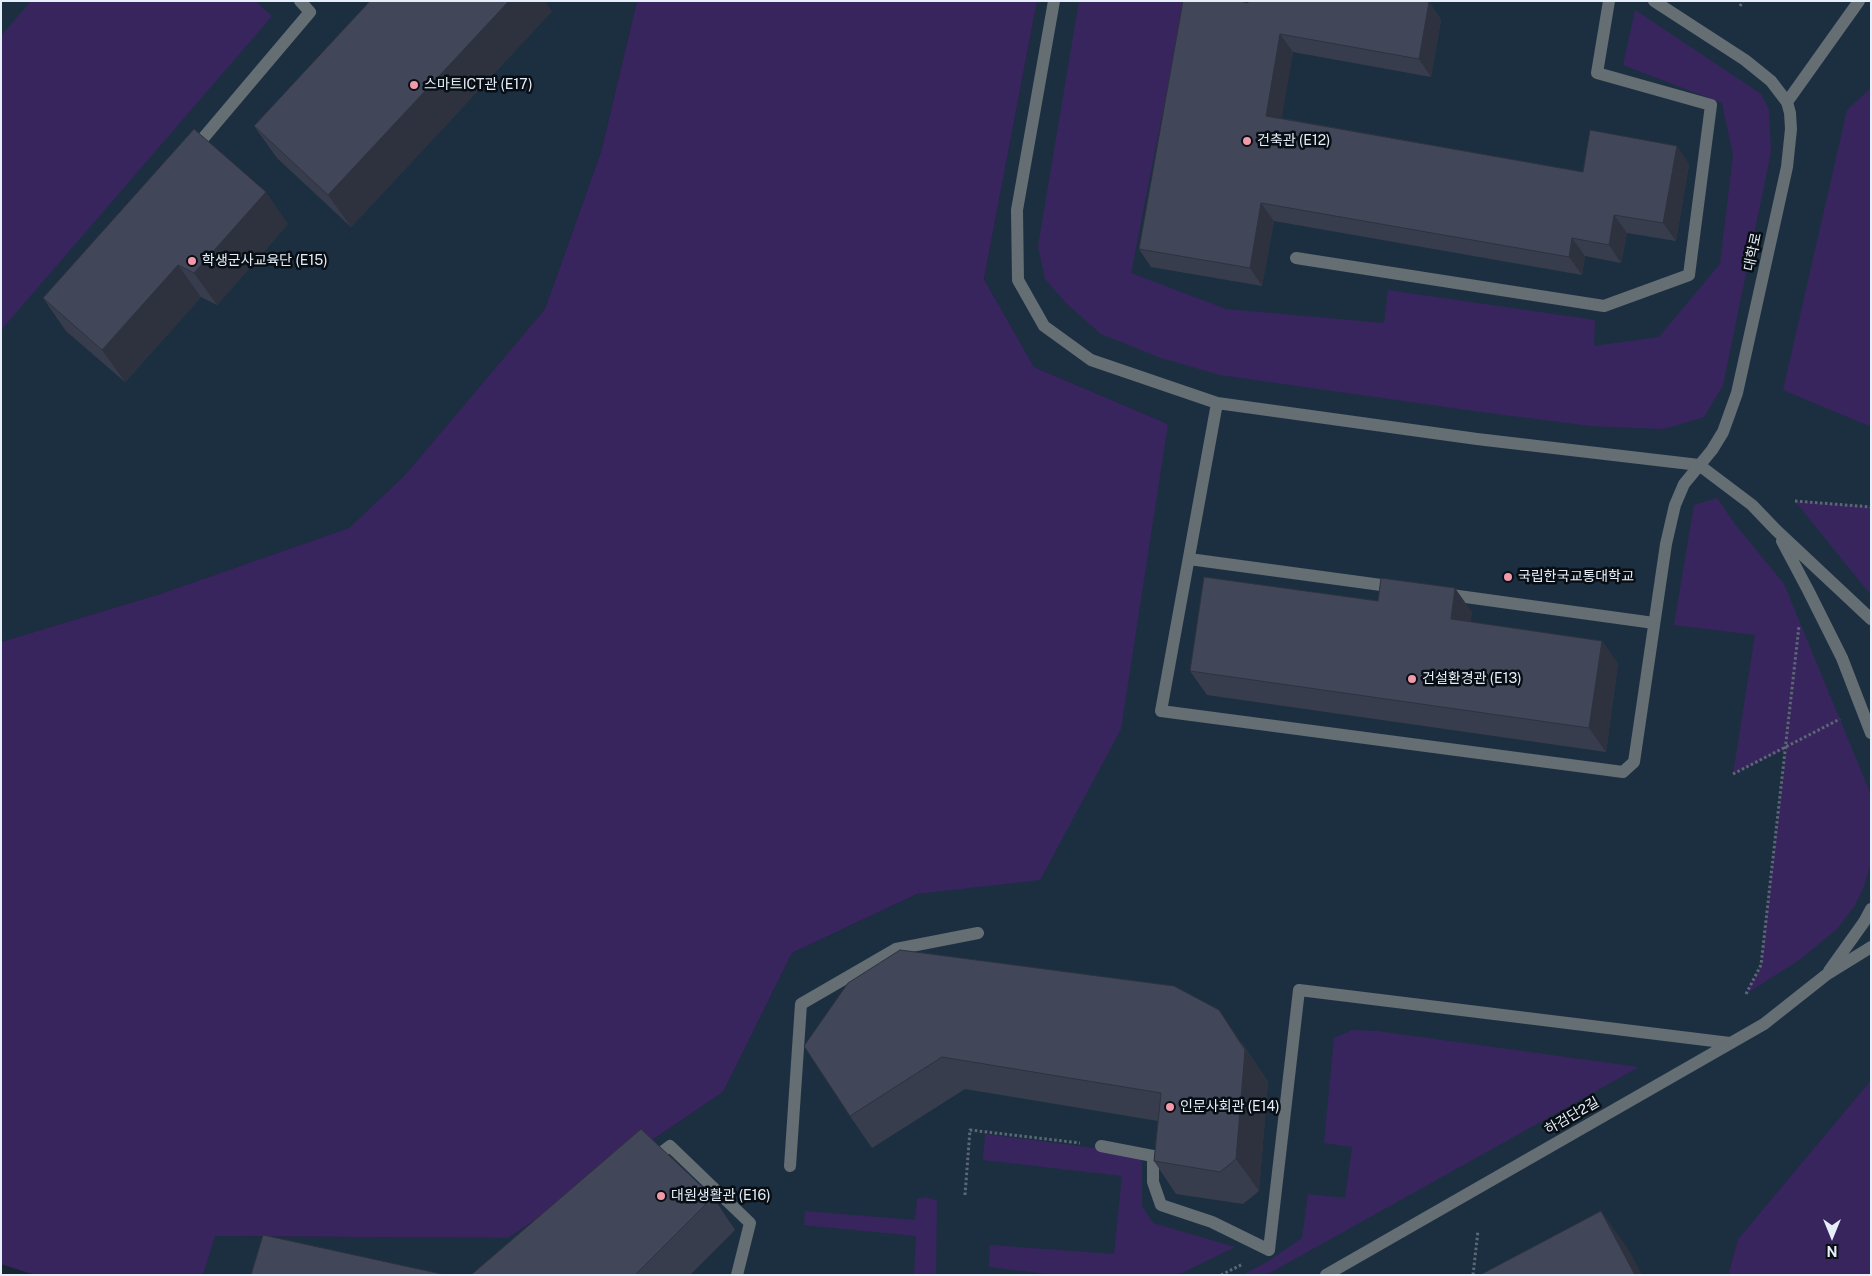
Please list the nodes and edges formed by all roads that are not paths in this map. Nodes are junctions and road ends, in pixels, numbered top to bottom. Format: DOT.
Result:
graph roads {
  1 [pos="300,1"];
  2 [pos="1054,1"];
  3 [pos="1609,1"];
  4 [pos="1654,1"];
  5 [pos="1860,1"];
  6 [pos="1787,102"];
  7 [pos="189,155"];
  8 [pos="1296,258"];
  9 [pos="1217,403"];
  10 [pos="1699,465"];
  11 [pos="1776,530"];
  12 [pos="1188,559"];
  13 [pos="1406,589"];
  14 [pos="1436,593"];
  15 [pos="1871,619"];
  16 [pos="1654,623"];
  17 [pos="1871,733"];
  18 [pos="1871,908"];
  19 [pos="978,933"];
  20 [pos="1871,947"];
  21 [pos="1826,975"];
  22 [pos="1730,1042"];
  23 [pos="1101,1146"];
  24 [pos="790,1166"];
  25 [pos="639,1169"];
  26 [pos="737,1275"];
  27 [pos="1326,1275"];
  1 -- 7 [label="lane"];
  2 -- 9 [label="lane"];
  3 -- 8 [label="lane"];
  4 -- 6 [label="lane, 대학로"];
  5 -- 6 [label="lane"];
  6 -- 10 [label="lane, 대학로"];
  9 -- 10 [label="lane"];
  9 -- 12 [label="lane"];
  10 -- 11 [label="lane"];
  10 -- 16 [label="lane, 대학로"];
  11 -- 15 [label="lane"];
  11 -- 17 [label="lane"];
  12 -- 13 [label="lane"];
  12 -- 16 [label="lane, 대학로"];
  14 -- 16 [label="lane"];
  18 -- 21 [label="lane, 하검단2길"];
  19 -- 24 [label="lane"];
  20 -- 21 [label="lane, 하검단2길"];
  21 -- 22 [label="lane, 하검단2길"];
  22 -- 23 [label="lane"];
  22 -- 27 [label="lane, 하검단2길"];
  25 -- 26 [label="lane"];
}
